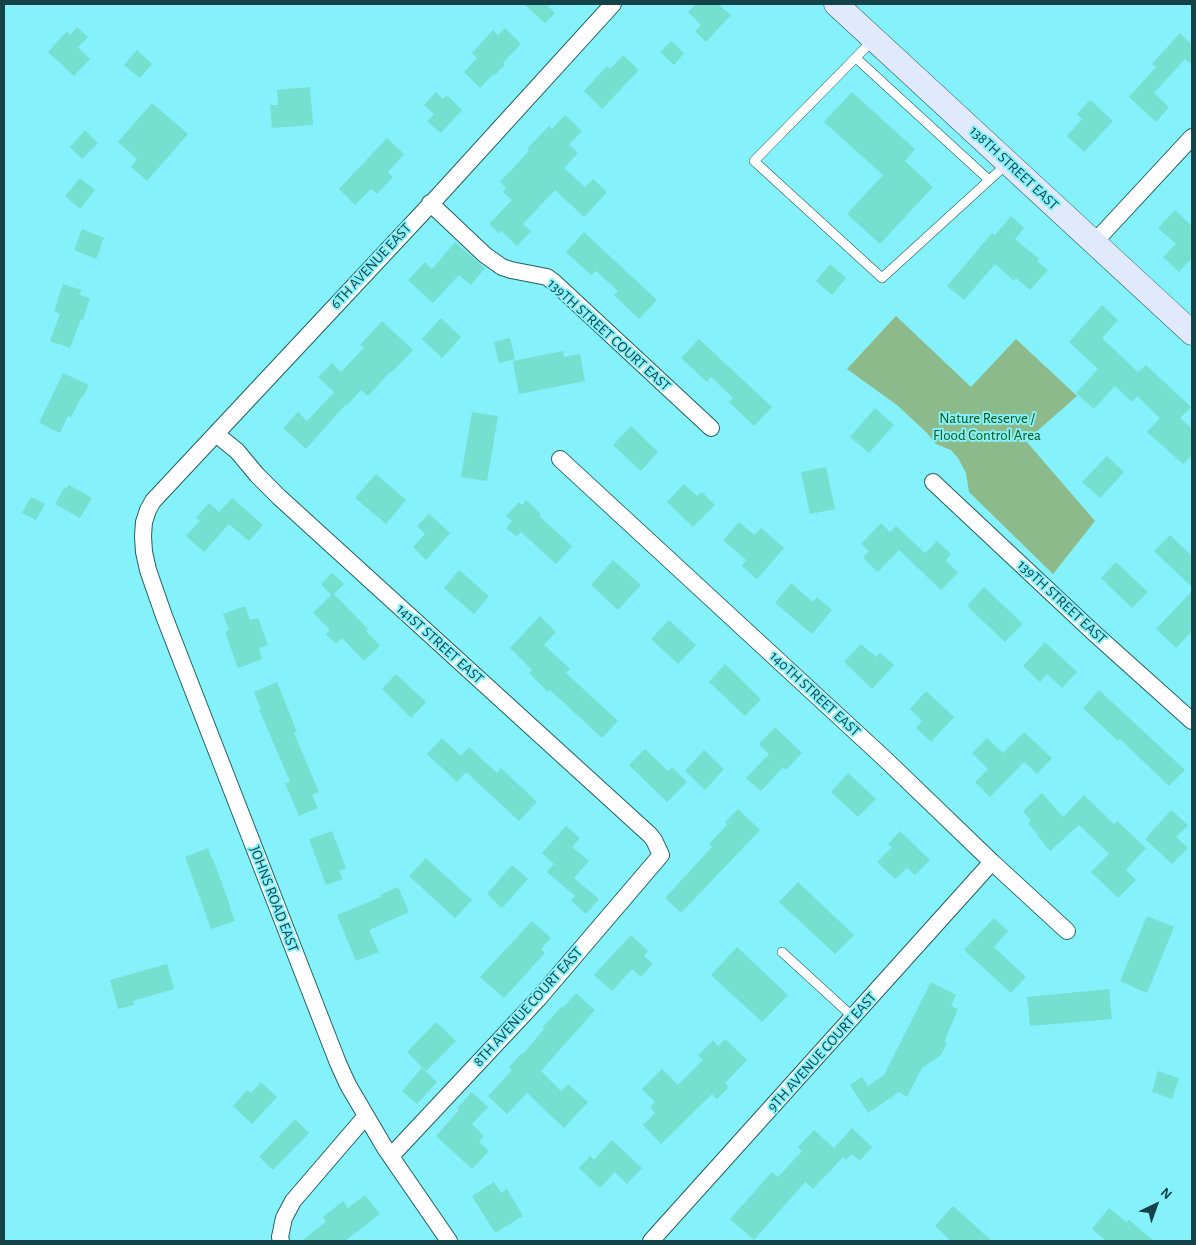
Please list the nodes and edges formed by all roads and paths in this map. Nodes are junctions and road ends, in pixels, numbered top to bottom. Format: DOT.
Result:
graph roads {
  1 [pos="613,4"];
  2 [pos="847,7"];
  3 [pos="874,39"];
  4 [pos="856,58"];
  5 [pos="1192,136"];
  6 [pos="1008,163"];
  7 [pos="989,180"];
  8 [pos="430,203"];
  9 [pos="1093,241"];
  10 [pos="1192,333"];
  11 [pos="711,428"];
  12 [pos="216,434"];
  13 [pos="560,459"];
  14 [pos="933,482"];
  15 [pos="143,536"];
  16 [pos="1192,721"];
  17 [pos="661,855"];
  18 [pos="992,862"];
  19 [pos="1067,931"];
  20 [pos="782,952"];
  21 [pos="853,1017"];
  22 [pos="366,1116"];
  23 [pos="391,1156"];
  24 [pos="281,1241"];
  25 [pos="448,1241"];
  26 [pos="651,1241"];
  1 -- 8 [label="street, 6TH AVENUE EAST"];
  2 -- 3 [label="street, 138TH STREET EAST"];
  3 -- 4 [label="lane"];
  3 -- 6 [label="street, 138TH STREET EAST"];
  4 -- 7 [label="lane"];
  4 -- 7 [label="lane"];
  5 -- 9 [label="street"];
  6 -- 7 [label="lane"];
  6 -- 9 [label="street, 138TH STREET EAST"];
  8 -- 11 [label="street, 139TH STREET COURT EAST"];
  8 -- 12 [label="street, 6TH AVENUE EAST"];
  9 -- 10 [label="street, 138TH STREET EAST"];
  12 -- 15 [label="street, 6TH AVENUE EAST"];
  12 -- 17 [label="street, 141ST STREET EAST"];
  13 -- 18 [label="street, 140TH STREET EAST"];
  14 -- 16 [label="street, 139TH STREET EAST"];
  15 -- 22 [label="street, JOHNS ROAD EAST"];
  17 -- 23 [label="street, 8TH AVENUE COURT EAST"];
  18 -- 19 [label="street, 140TH STREET EAST"];
  18 -- 21 [label="street, 9TH AVENUE COURT EAST"];
  20 -- 21 [label="lane"];
  21 -- 26 [label="street, 9TH AVENUE COURT EAST"];
  22 -- 23 [label="street, JOHNS ROAD EAST"];
  22 -- 24 [label="street"];
  23 -- 25 [label="street, JOHNS ROAD EAST"];
}
